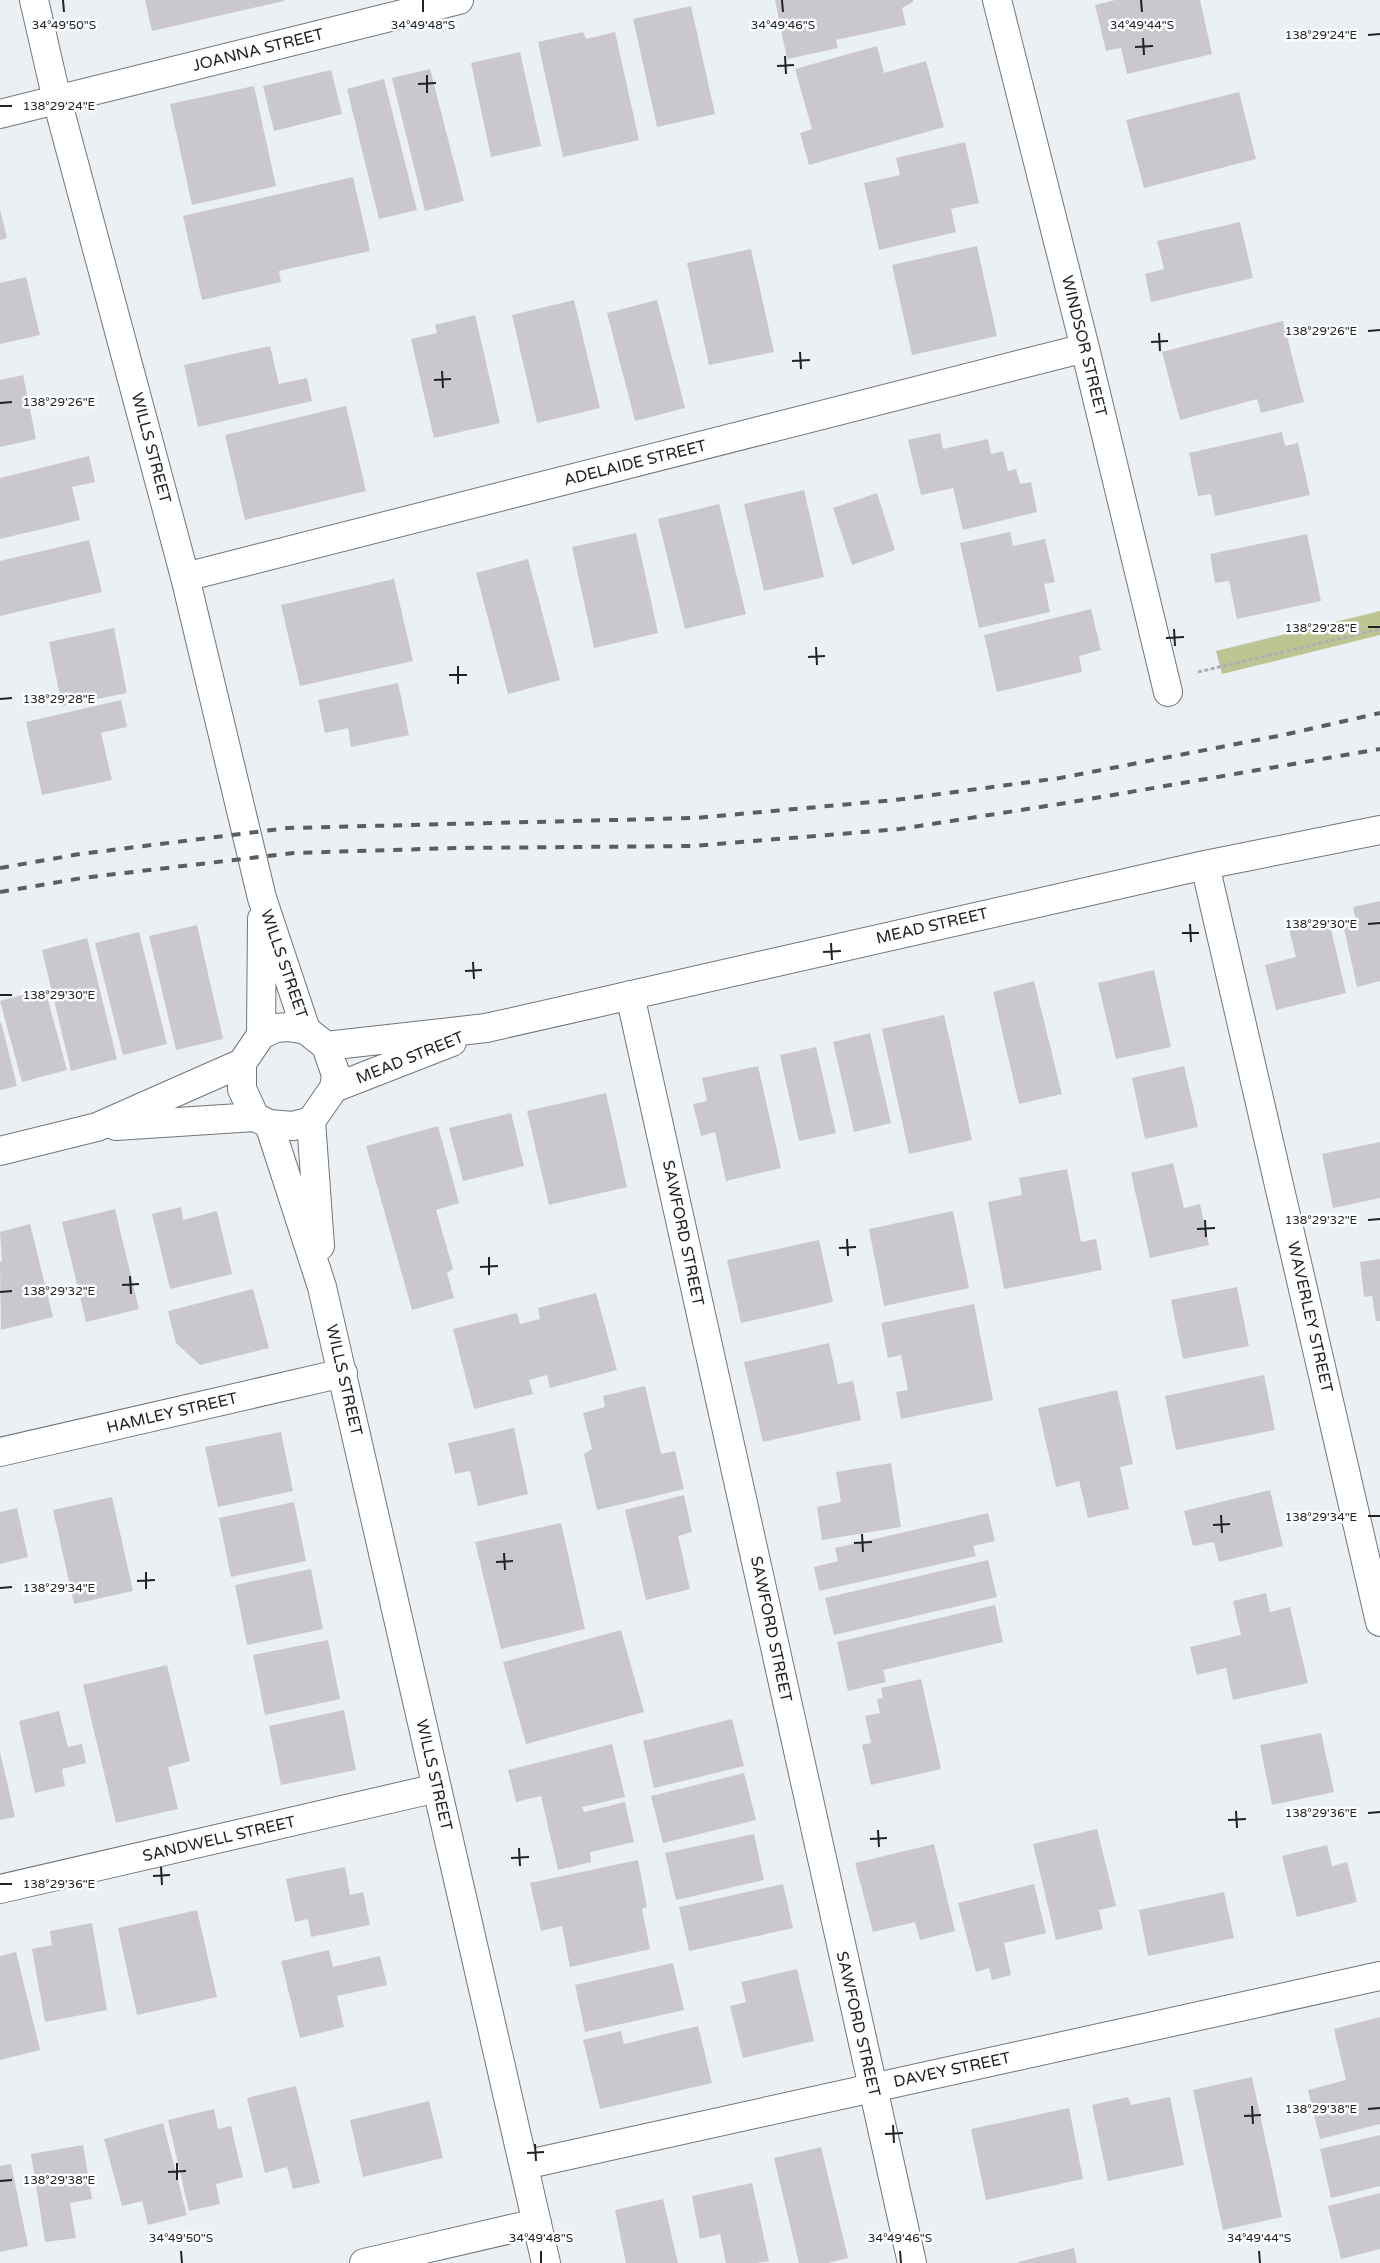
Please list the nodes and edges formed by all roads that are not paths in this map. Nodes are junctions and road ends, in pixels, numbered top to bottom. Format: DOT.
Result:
graph roads {
  1 [pos="34,0"];
  2 [pos="460,0"];
  3 [pos="997,0"];
  4 [pos="57,100"];
  5 [pos="0,114"];
  6 [pos="1085,348"];
  7 [pos="185,577"];
  8 [pos="1166,686"];
  9 [pos="1380,830"];
  10 [pos="1205,865"];
  11 [pos="262,898"];
  12 [pos="630,994"];
  13 [pos="486,1028"];
  14 [pos="261,1035"];
  15 [pos="316,1038"];
  16 [pos="242,1063"];
  17 [pos="334,1088"];
  18 [pos="262,1120"];
  19 [pos="311,1121"];
  20 [pos="97,1127"];
  21 [pos="0,1151"];
  22 [pos="322,1287"];
  23 [pos="343,1373"];
  24 [pos="0,1452"];
  25 [pos="1380,1622"];
  26 [pos="437,1788"];
  27 [pos="0,1890"];
  28 [pos="1380,1976"];
  29 [pos="872,2088"];
  30 [pos="524,2165"];
  31 [pos="536,2223"];
  32 [pos="364,2263"];
  33 [pos="546,2263"];
  34 [pos="912,2263"];
  1 -- 4 [label="street, WILLS STREET"];
  2 -- 4 [label="street, JOANNA STREET"];
  3 -- 6 [label="street, WINDSOR STREET"];
  4 -- 5 [label="street, JOANNA STREET"];
  4 -- 7 [label="street, WILLS STREET"];
  6 -- 7 [label="street, ADELAIDE STREET"];
  6 -- 8 [label="street, WINDSOR STREET"];
  7 -- 11 [label="street, WILLS STREET"];
  9 -- 10 [label="street, MEAD STREET"];
  10 -- 12 [label="street, MEAD STREET"];
  10 -- 25 [label="street, WAVERLEY STREET"];
  11 -- 14 [label="street, WILLS STREET"];
  11 -- 15 [label="street, WILLS STREET"];
  12 -- 13 [label="street, MEAD STREET"];
  12 -- 29 [label="street, SAWFORD STREET"];
  13 -- 15 [label="street, MEAD STREET"];
  13 -- 17 [label="street, MEAD STREET"];
  14 -- 15 [label="street"];
  14 -- 16 [label="street"];
  15 -- 17 [label="street"];
  16 -- 18 [label="street"];
  16 -- 20 [label="street"];
  17 -- 19 [label="street"];
  18 -- 19 [label="street"];
  18 -- 20 [label="street"];
  18 -- 22 [label="street, WILLS STREET"];
  19 -- 22 [label="street, WILLS STREET"];
  20 -- 21 [label="street"];
  22 -- 23 [label="street, WILLS STREET"];
  23 -- 24 [label="street, HAMLEY STREET"];
  23 -- 26 [label="street, WILLS STREET"];
  26 -- 27 [label="street, SANDWELL STREET"];
  26 -- 30 [label="street, WILLS STREET"];
  28 -- 29 [label="street, DAVEY STREET"];
  29 -- 30 [label="street, DAVEY STREET"];
  29 -- 34 [label="street, SAWFORD STREET"];
  30 -- 31 [label="street, WILLS STREET"];
  31 -- 32 [label="street"];
  31 -- 33 [label="street, WILLS STREET"];
}
